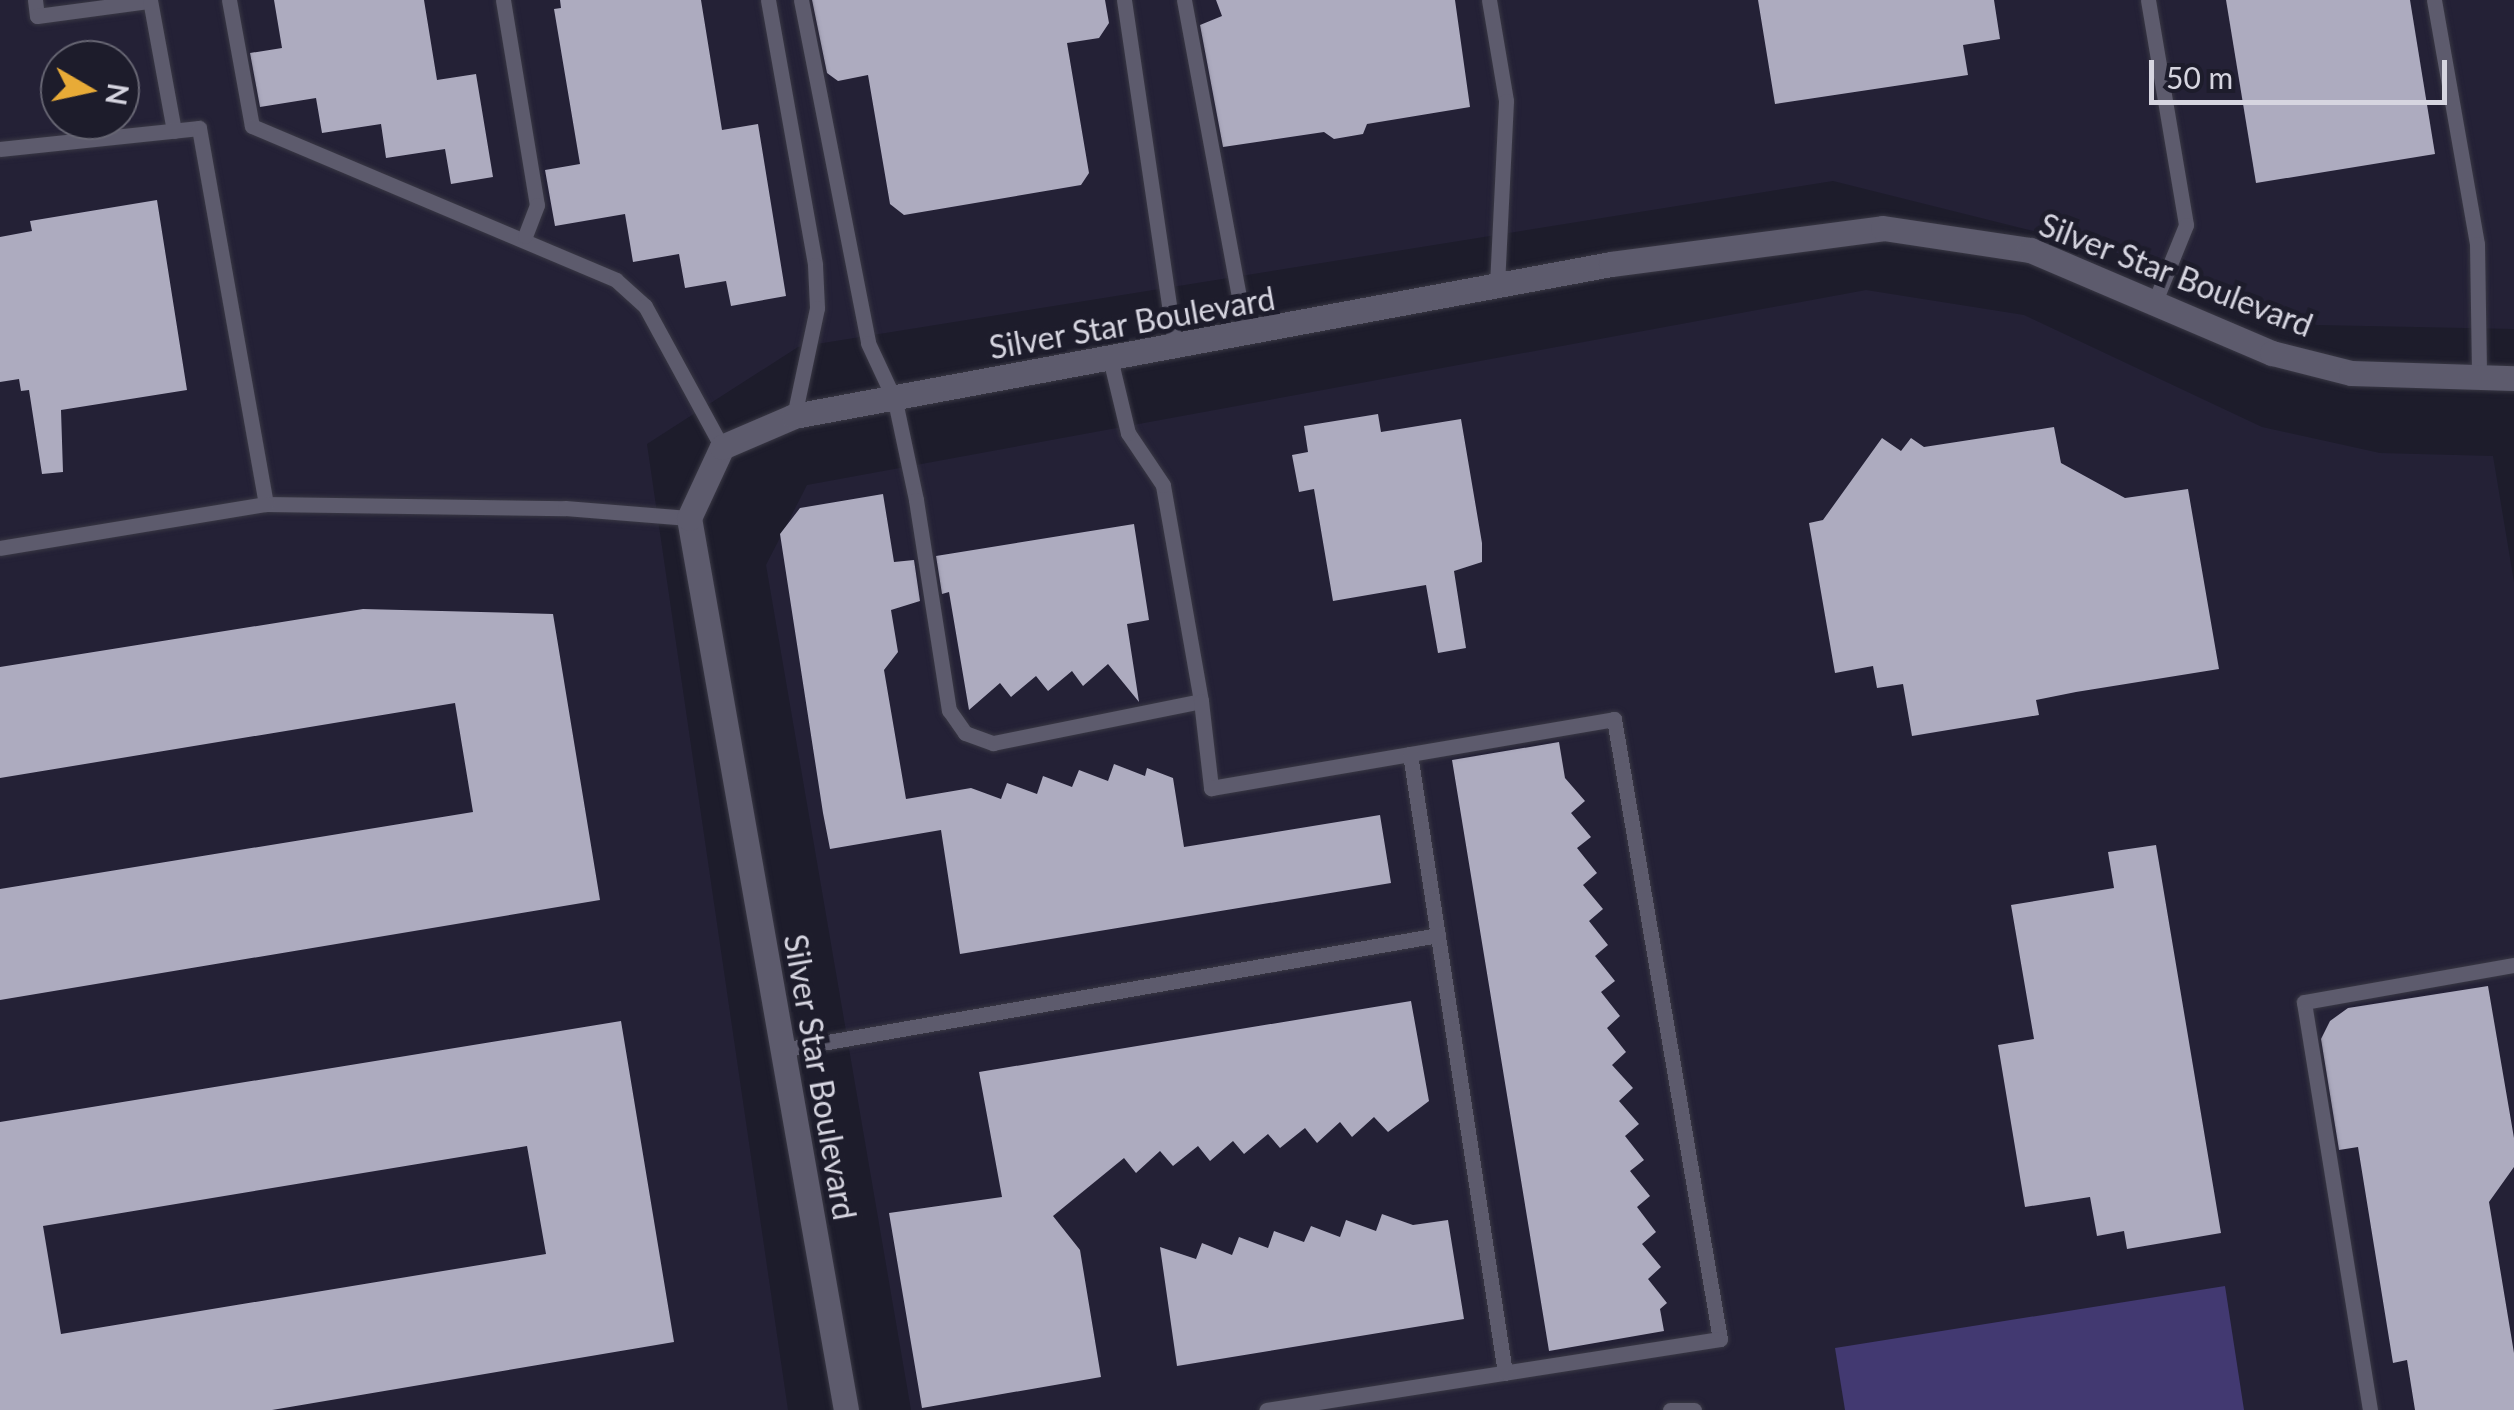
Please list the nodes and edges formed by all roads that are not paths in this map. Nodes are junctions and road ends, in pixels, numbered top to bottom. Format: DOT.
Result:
graph roads {
  1 [pos="35,0"];
  2 [pos="150,0"];
  3 [pos="230,0"];
  4 [pos="503,0"];
  5 [pos="768,0"];
  6 [pos="801,0"];
  7 [pos="1124,0"];
  8 [pos="1184,0"];
  9 [pos="1489,0"];
  10 [pos="2148,0"];
  11 [pos="2434,0"];
  12 [pos="174,131"];
  13 [pos="0,150"];
  14 [pos="524,236"];
  15 [pos="1497,287"];
  16 [pos="2154,304"];
  17 [pos="1246,335"];
  18 [pos="1175,346"];
  19 [pos="1110,358"];
  20 [pos="2479,378"];
  21 [pos="2514,378"];
  22 [pos="894,400"];
  23 [pos="794,416"];
  24 [pos="722,446"];
  25 [pos="266,504"];
  26 [pos="689,518"];
  27 [pos="0,548"];
  28 [pos="1201,701"];
  29 [pos="1410,754"];
  30 [pos="1438,935"];
  31 [pos="2514,964"];
  32 [pos="782,1050"];
  33 [pos="1504,1373"];
  34 [pos="846,1410"];
  35 [pos="1267,1410"];
  36 [pos="1670,1410"];
  37 [pos="1694,1410"];
  38 [pos="2370,1410"];
  1 -- 2 [label="lane"];
  2 -- 12 [label="lane"];
  3 -- 14 [label="lane"];
  4 -- 14 [label="lane"];
  5 -- 23 [label="lane"];
  6 -- 22 [label="lane"];
  7 -- 18 [label="lane"];
  8 -- 17 [label="lane"];
  9 -- 15 [label="lane"];
  10 -- 16 [label="lane"];
  11 -- 20 [label="lane"];
  12 -- 13 [label="lane"];
  12 -- 25 [label="lane"];
  14 -- 24 [label="lane"];
  15 -- 16 [label="street, Silver Star Boulevard"];
  15 -- 17 [label="street, Silver Star Boulevard"];
  16 -- 20 [label="street, Silver Star Boulevard"];
  17 -- 18 [label="street, Silver Star Boulevard"];
  18 -- 19 [label="street, Silver Star Boulevard"];
  19 -- 22 [label="street, Silver Star Boulevard"];
  19 -- 28 [label="lane"];
  20 -- 21 [label="street, Silver Star Boulevard"];
  22 -- 23 [label="street, Silver Star Boulevard"];
  22 -- 28 [label="lane"];
  23 -- 24 [label="street, Silver Star Boulevard"];
  24 -- 26 [label="street"];
  25 -- 26 [label="lane"];
  25 -- 27 [label="lane"];
  26 -- 32 [label="street, Silver Star Boulevard"];
  28 -- 29 [label="lane"];
  29 -- 30 [label="lane"];
  29 -- 33 [label="lane"];
  30 -- 32 [label="lane"];
  30 -- 33 [label="lane"];
  31 -- 38 [label="lane"];
  32 -- 34 [label="street, Silver Star Boulevard"];
  33 -- 35 [label="lane"];
  36 -- 37 [label="lane"];
}
